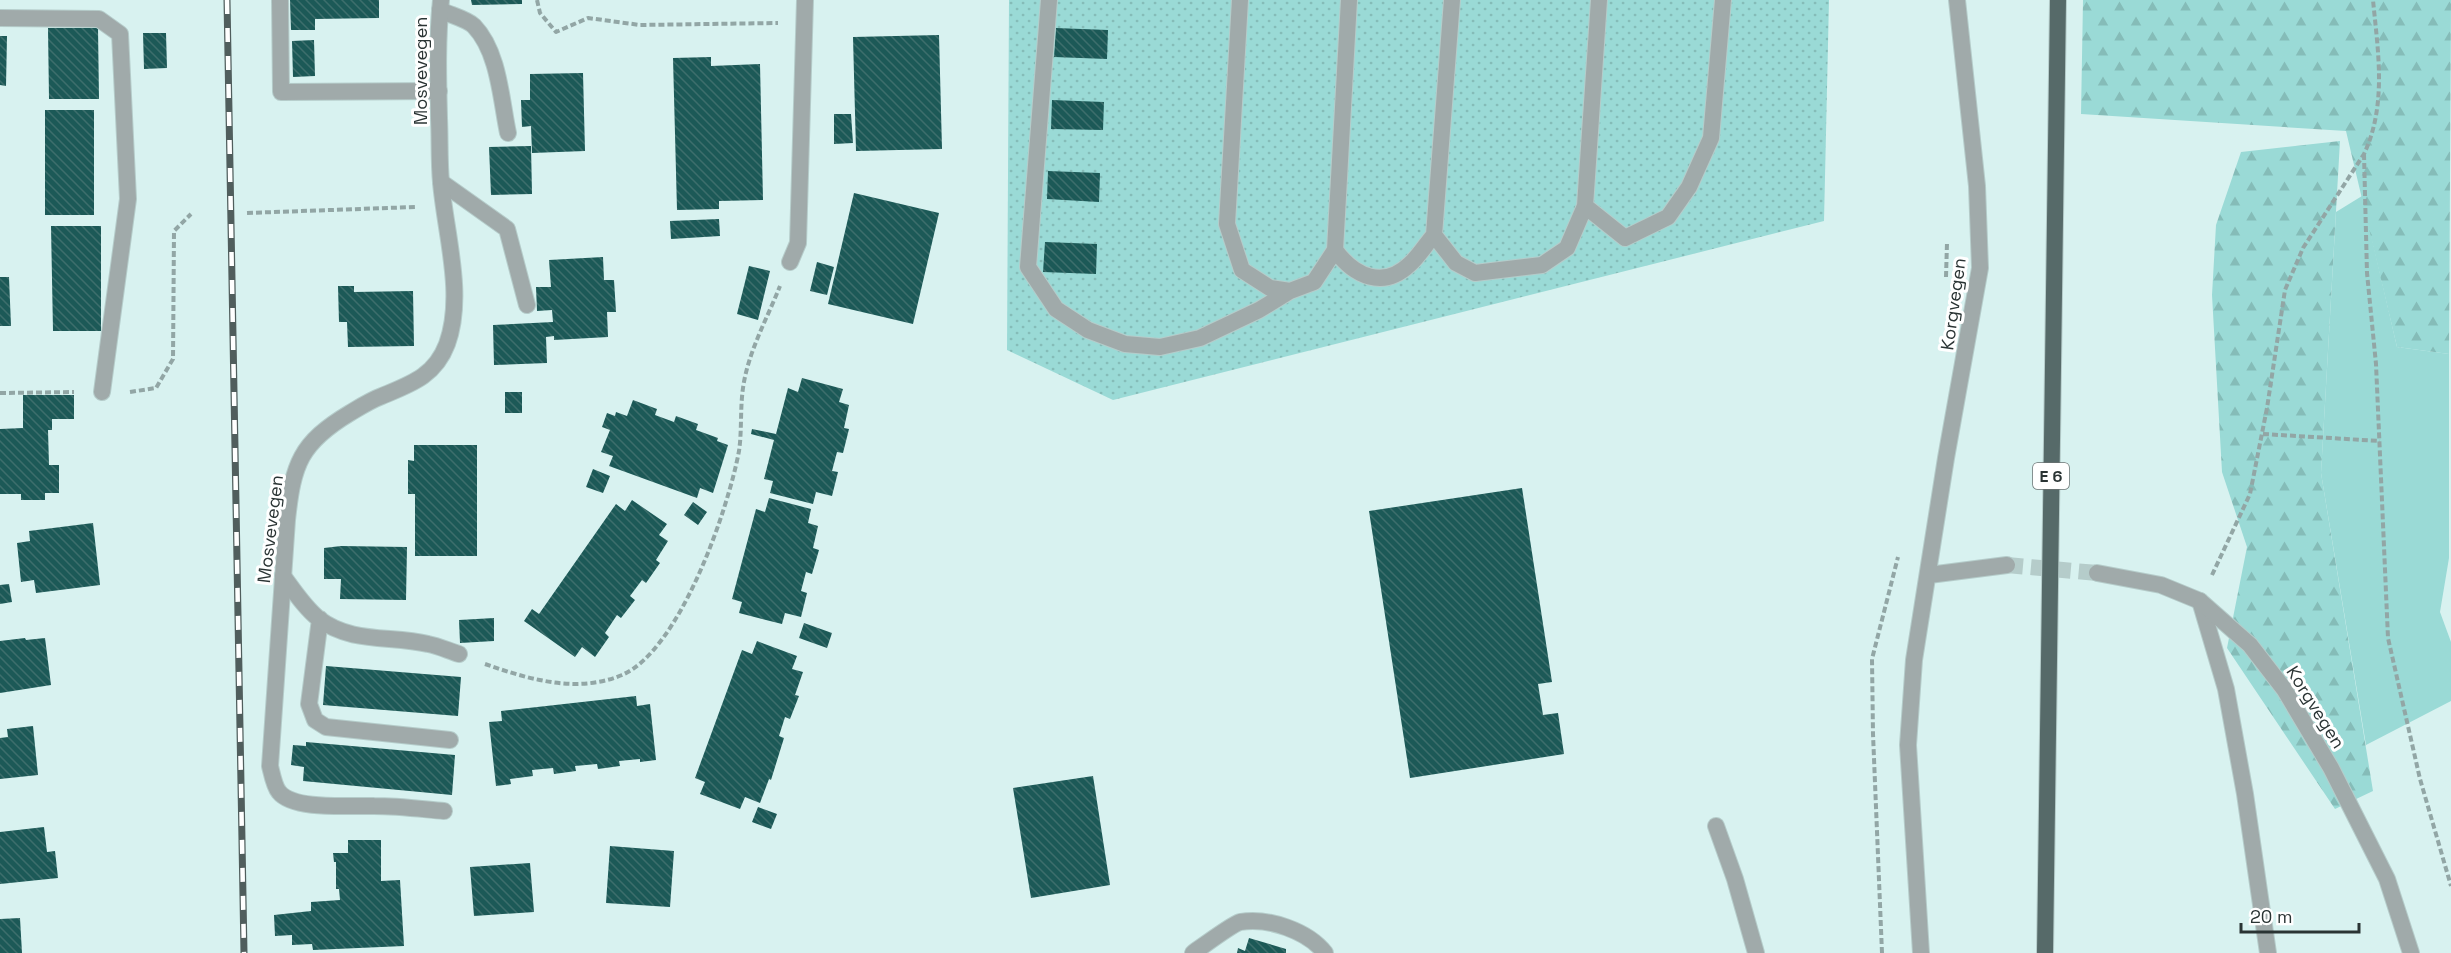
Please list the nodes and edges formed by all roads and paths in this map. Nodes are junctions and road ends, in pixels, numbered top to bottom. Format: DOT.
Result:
graph roads {
  1 [pos="280,0"];
  2 [pos="537,0"];
  3 [pos="805,0"];
  4 [pos="1049,0"];
  5 [pos="1240,0"];
  6 [pos="1349,0"];
  7 [pos="1452,0"];
  8 [pos="1599,0"];
  9 [pos="1723,0"];
  10 [pos="1957,0"];
  11 [pos="2058,0"];
  12 [pos="2373,0"];
  13 [pos="440,5"];
  14 [pos="0,18"];
  15 [pos="805,23"];
  16 [pos="439,91"];
  17 [pos="508,133"];
  18 [pos="2364,154"];
  19 [pos="441,182"];
  20 [pos="444,206"];
  21 [pos="1585,206"];
  22 [pos="247,213"];
  23 [pos="1434,235"];
  24 [pos="1947,240"];
  25 [pos="1335,250"];
  26 [pos="790,262"];
  27 [pos="1946,285"];
  28 [pos="1290,291"];
  29 [pos="527,305"];
  30 [pos="102,392"];
  31 [pos="2263,434"];
  32 [pos="2380,441"];
  33 [pos="1900,549"];
  34 [pos="2007,565"];
  35 [pos="2097,573"];
  36 [pos="1929,575"];
  37 [pos="283,576"];
  38 [pos="2200,601"];
  39 [pos="320,619"];
  40 [pos="459,654"];
  41 [pos="450,740"];
  42 [pos="444,811"];
  43 [pos="1716,826"];
  44 [pos="2451,886"];
  45 [pos="1193,953"];
  46 [pos="1325,953"];
  47 [pos="1756,953"];
  48 [pos="1882,953"];
  49 [pos="1921,953"];
  50 [pos="2045,953"];
  51 [pos="2268,953"];
  52 [pos="2411,953"];
  1 -- 16 [label="street"];
  2 -- 15 [label="path"];
  3 -- 15 [label="street"];
  4 -- 28 [label="street"];
  5 -- 28 [label="street"];
  6 -- 25 [label="street"];
  7 -- 23 [label="street"];
  8 -- 21 [label="street"];
  9 -- 21 [label="street"];
  10 -- 36 [label="street, Korgvegen"];
  11 -- 50 [label="highway, E 6"];
  12 -- 18 [label="path"];
  13 -- 16 [label="street, Mosvevegen"];
  13 -- 17 [label="street"];
  14 -- 30 [label="street"];
  15 -- 26 [label="street"];
  16 -- 19 [label="street, Mosvevegen"];
  18 -- 31 [label="path"];
  18 -- 32 [label="path"];
  19 -- 20 [label="street, Mosvevegen"];
  19 -- 29 [label="street"];
  20 -- 22 [label="path"];
  20 -- 37 [label="street, Mosvevegen"];
  21 -- 23 [label="street"];
  23 -- 25 [label="street"];
  24 -- 27 [label="path"];
  25 -- 28 [label="street"];
  26 -- 40 [label="path"];
  31 -- 32 [label="path"];
  31 -- 38 [label="path"];
  32 -- 44 [label="path"];
  33 -- 48 [label="path"];
  34 -- 36 [label="street"];
  35 -- 38 [label="street, Korgvegen"];
  36 -- 49 [label="street, Korgvegen"];
  37 -- 39 [label="street"];
  37 -- 42 [label="street, Mosvevegen"];
  38 -- 51 [label="street"];
  38 -- 52 [label="street, Korgvegen"];
  39 -- 40 [label="street"];
  39 -- 41 [label="street"];
  43 -- 47 [label="street"];
  45 -- 46 [label="street"];
}
